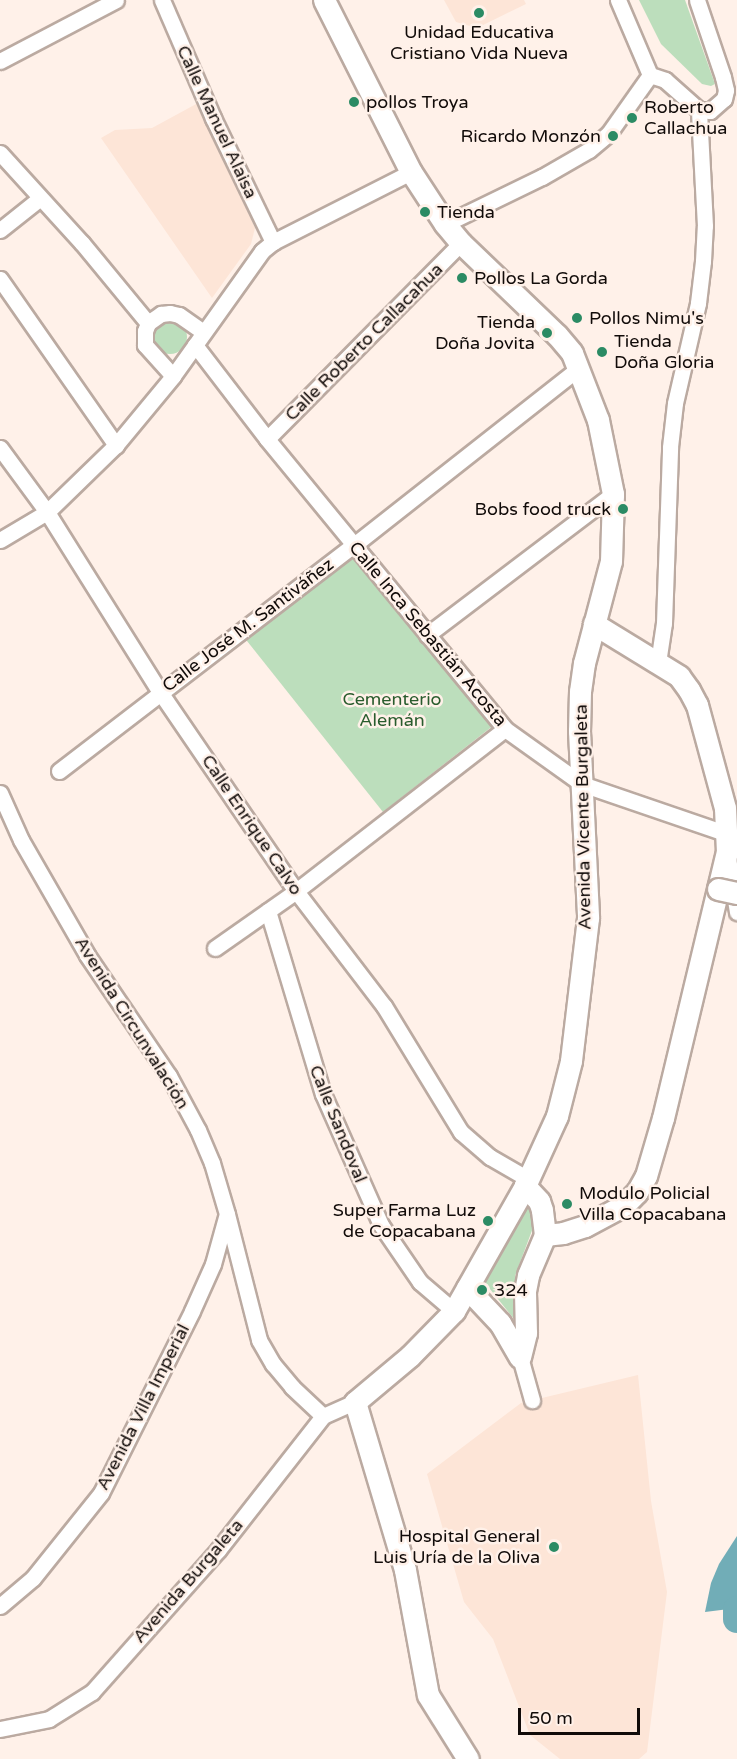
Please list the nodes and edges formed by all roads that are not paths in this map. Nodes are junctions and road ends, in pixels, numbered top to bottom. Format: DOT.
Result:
graph roads {
  1 [pos="117,0"];
  2 [pos="162,0"];
  3 [pos="324,0"];
  4 [pos="618,0"];
  5 [pos="697,0"];
  6 [pos="0,61"];
  7 [pos="650,75"];
  8 [pos="699,110"];
  9 [pos="0,153"];
  10 [pos="411,172"];
  11 [pos="39,199"];
  12 [pos="445,224"];
  13 [pos="0,230"];
  14 [pos="273,242"];
  15 [pos="461,243"];
  16 [pos="0,279"];
  17 [pos="148,322"];
  18 [pos="199,338"];
  19 [pos="579,368"];
  20 [pos="173,376"];
  21 [pos="267,440"];
  22 [pos="116,446"];
  23 [pos="0,448"];
  24 [pos="612,494"];
  25 [pos="47,512"];
  26 [pos="0,540"];
  27 [pos="354,545"];
  28 [pos="594,624"];
  29 [pos="427,635"];
  30 [pos="658,663"];
  31 [pos="160,692"];
  32 [pos="505,729"];
  33 [pos="59,771"];
  34 [pos="582,784"];
  35 [pos="0,793"];
  36 [pos="728,843"];
  37 [pos="296,891"];
  38 [pos="727,891"];
  39 [pos="268,911"];
  40 [pos="737,912"];
  41 [pos="215,948"];
  42 [pos="527,1182"];
  43 [pos="227,1214"];
  44 [pos="544,1235"];
  45 [pos="467,1288"];
  46 [pos="454,1311"];
  47 [pos="520,1358"];
  48 [pos="532,1400"];
  49 [pos="355,1402"];
  50 [pos="323,1416"];
  51 [pos="0,1606"];
  52 [pos="0,1729"];
  53 [pos="468,1759"];
  1 -- 6 [label="street"];
  2 -- 14 [label="street, Calle Manuel Alaisa"];
  3 -- 10 [label="main road, Avenida Vicente Burgaleta"];
  4 -- 7 [label="street"];
  5 -- 8 [label="street"];
  7 -- 8 [label="street"];
  7 -- 12 [label="street"];
  8 -- 30 [label="street"];
  9 -- 11 [label="street"];
  10 -- 12 [label="main road, Avenida Vicente Burgaleta"];
  10 -- 14 [label="street"];
  11 -- 13 [label="street"];
  11 -- 17 [label="street"];
  12 -- 15 [label="main road, Avenida Vicente Burgaleta"];
  14 -- 18 [label="street"];
  15 -- 19 [label="main road, Avenida Vicente Burgaleta"];
  15 -- 21 [label="street, Calle Roberto Callacahua"];
  16 -- 22 [label="street"];
  17 -- 18 [label="street, Calle Inca Sebastián Acosta"];
  17 -- 20 [label="street"];
  18 -- 20 [label="street"];
  18 -- 21 [label="street, Calle Inca Sebastián Acosta"];
  19 -- 24 [label="main road, Avenida Vicente Burgaleta"];
  19 -- 27 [label="street, Calle José M. Santiváñez"];
  20 -- 22 [label="street"];
  21 -- 27 [label="street, Calle Inca Sebastián Acosta"];
  22 -- 25 [label="street"];
  23 -- 25 [label="street, Calle Enrique Calvo"];
  24 -- 28 [label="main road, Avenida Vicente Burgaleta"];
  24 -- 29 [label="street"];
  25 -- 26 [label="street"];
  25 -- 31 [label="street, Calle Enrique Calvo"];
  27 -- 29 [label="street, Calle Inca Sebastián Acosta"];
  27 -- 31 [label="street, Calle José M. Santiváñez"];
  28 -- 30 [label="main road"];
  28 -- 34 [label="main road, Avenida Vicente Burgaleta"];
  29 -- 32 [label="street, Calle Inca Sebastián Acosta"];
  30 -- 36 [label="main road"];
  31 -- 33 [label="street, Calle José M. Santiváñez"];
  31 -- 37 [label="street, Calle Enrique Calvo"];
  32 -- 34 [label="street, Calle Inca Sebastián Acosta"];
  32 -- 37 [label="street"];
  34 -- 36 [label="street, Calle Inca Sebastián Acosta"];
  34 -- 42 [label="main road, Avenida Vicente Burgaleta"];
  35 -- 43 [label="street, Avenida Circunvalación"];
  36 -- 38 [label="main road"];
  36 -- 40 [label="street"];
  37 -- 39 [label="street"];
  37 -- 42 [label="street, Calle Enrique Calvo"];
  38 -- 44 [label="main road"];
  39 -- 41 [label="street"];
  39 -- 46 [label="street, Calle Sandoval"];
  42 -- 44 [label="main road"];
  42 -- 45 [label="main road, Avenida Vicente Burgaleta"];
  43 -- 50 [label="street, Avenida Circunvalación"];
  43 -- 51 [label="street, Avenida Villa Imperial"];
  44 -- 47 [label="main road"];
  45 -- 46 [label="main road, Avenida Vicente Burgaleta"];
  45 -- 47 [label="main road"];
  46 -- 49 [label="main road, Avenida Vicente Burgaleta"];
  47 -- 48 [label="street"];
  49 -- 50 [label="street, Avenida Burgaleta"];
  49 -- 53 [label="main road"];
  50 -- 52 [label="street, Avenida Burgaleta"];
}
